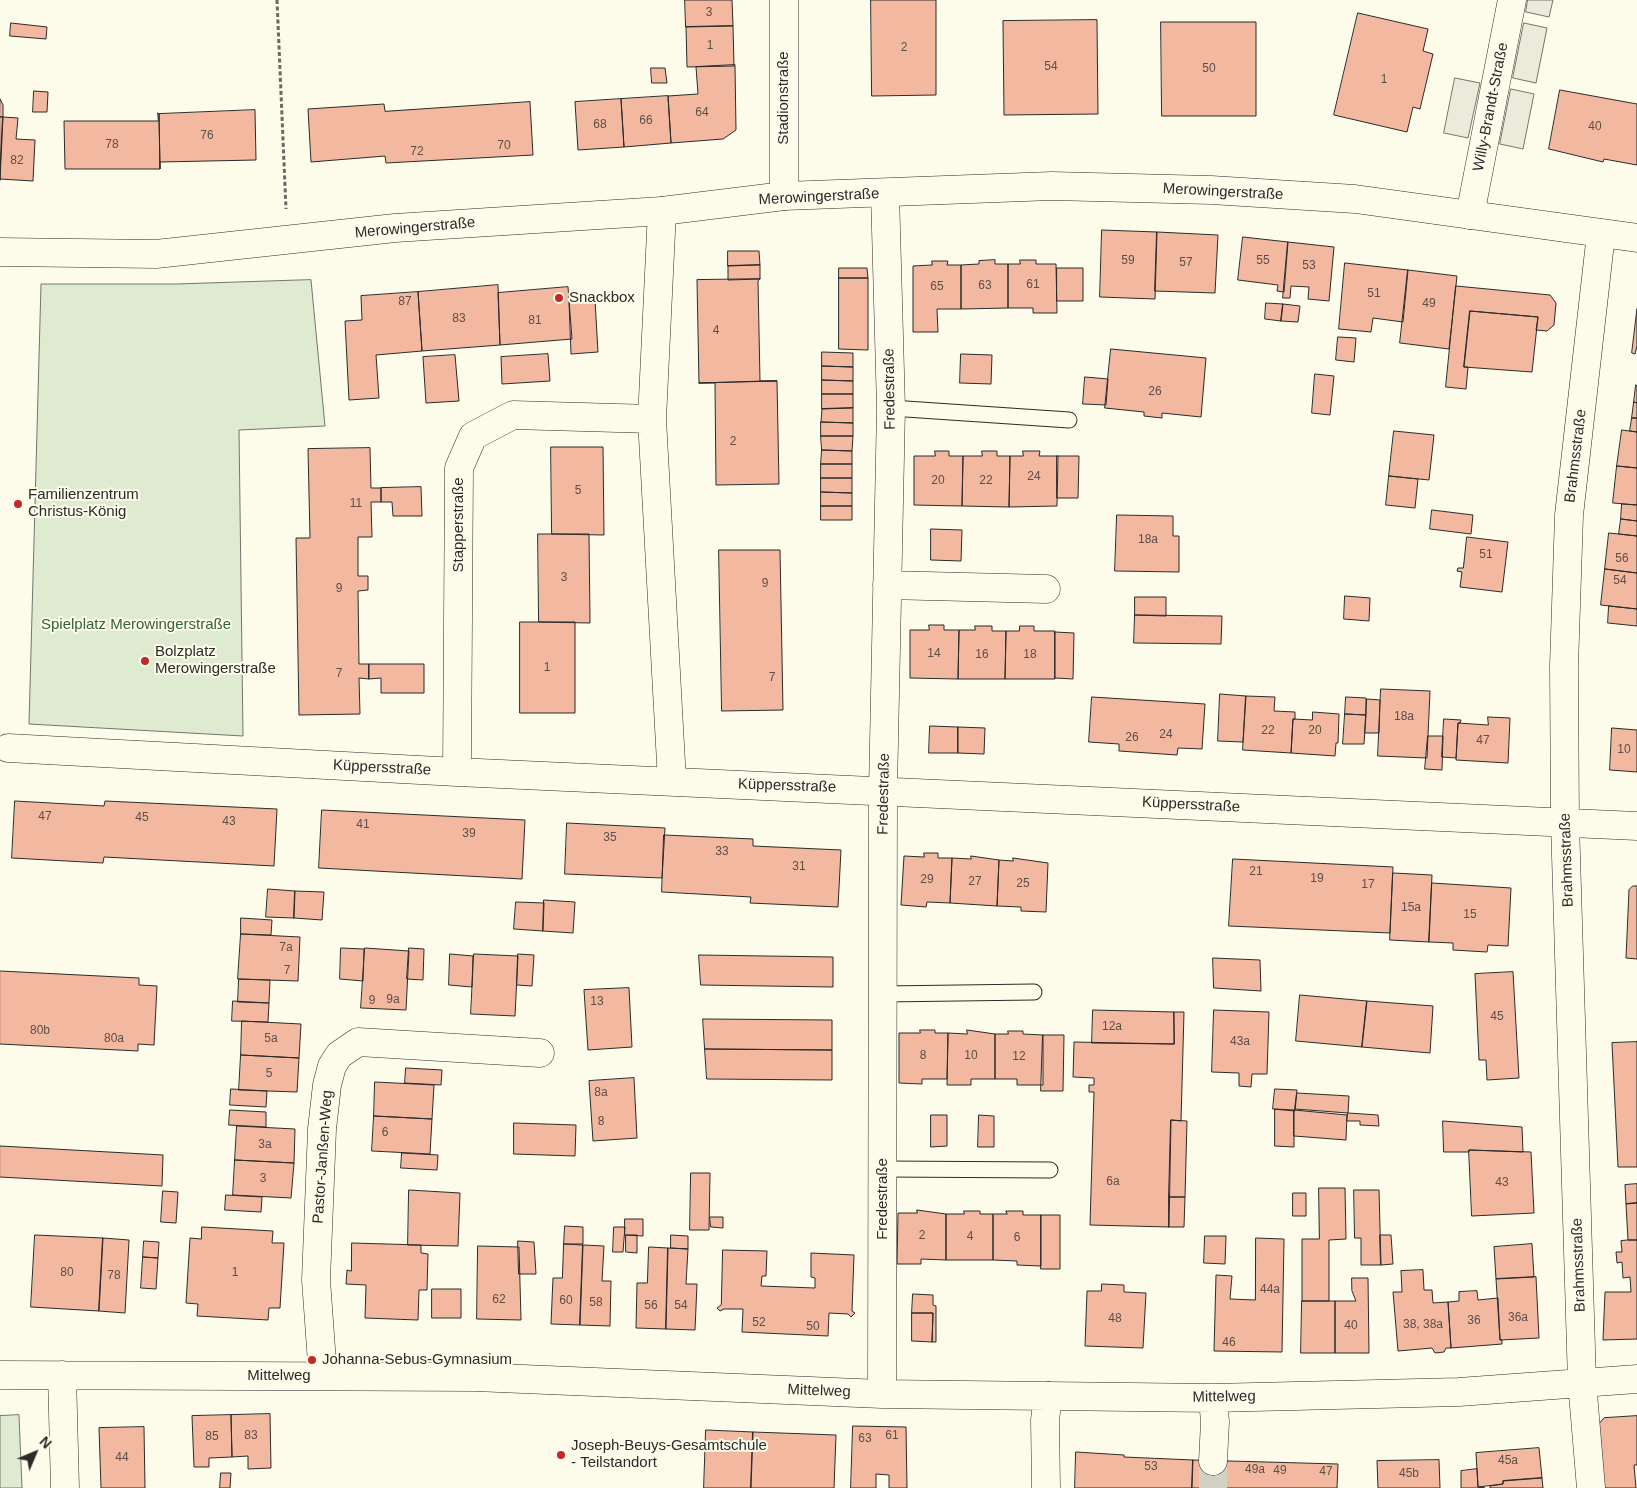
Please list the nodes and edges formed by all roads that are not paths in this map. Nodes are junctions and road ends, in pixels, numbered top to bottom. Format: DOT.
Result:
graph roads {
  1 [pos="784,0"];
  2 [pos="1512,0"];
  3 [pos="886,193"];
  4 [pos="784,196"];
  5 [pos="662,211"];
  6 [pos="1470,214"];
  7 [pos="1601,234"];
  8 [pos="1637,238"];
  9 [pos="0,252"];
  10 [pos="891,408"];
  11 [pos="652,419"];
  12 [pos="1069,420"];
  13 [pos="887,585"];
  14 [pos="1046,589"];
  15 [pos="8,748"];
  16 [pos="457,772"];
  17 [pos="672,781"];
  18 [pos="883,790"];
  19 [pos="1565,823"];
  20 [pos="1637,826"];
  21 [pos="1034,992"];
  22 [pos="883,994"];
  23 [pos="540,1053"];
  24 [pos="883,1169"];
  25 [pos="1050,1170"];
  26 [pos="0,1374"];
  27 [pos="62,1375"];
  28 [pos="323,1376"];
  29 [pos="1637,1379"];
  30 [pos="1582,1382"];
  31 [pos="882,1394"];
  32 [pos="1048,1396"];
  33 [pos="1213,1398"];
  34 [pos="1213,1461"];
  35 [pos="65,1488"];
  36 [pos="1046,1488"];
  37 [pos="1591,1488"];
  1 -- 4 [label="street, Stadionstraße"];
  2 -- 6 [label="street, Willy-Brandt-Straße"];
  3 -- 4 [label="street, Merowingerstraße"];
  3 -- 6 [label="street, Merowingerstraße"];
  3 -- 10 [label="street, Fredestraße"];
  4 -- 5 [label="street, Merowingerstraße"];
  5 -- 9 [label="street, Merowingerstraße"];
  5 -- 11 [label="street"];
  6 -- 7 [label="street, Merowingerstraße"];
  7 -- 8 [label="street, Merowingerstraße"];
  7 -- 19 [label="street, Brahmsstraße"];
  10 -- 12 [label="lane"];
  10 -- 13 [label="street, Fredestraße"];
  11 -- 16 [label="street, Stapperstraße"];
  11 -- 17 [label="street"];
  13 -- 14 [label="street"];
  13 -- 18 [label="street, Fredestraße"];
  15 -- 16 [label="street, Küppersstraße"];
  16 -- 17 [label="street, Küppersstraße"];
  17 -- 18 [label="street, Küppersstraße"];
  18 -- 19 [label="street, Küppersstraße"];
  18 -- 22 [label="street, Fredestraße"];
  19 -- 20 [label="street, Küppersstraße"];
  19 -- 30 [label="street, Brahmsstraße"];
  21 -- 22 [label="lane"];
  22 -- 24 [label="street, Fredestraße"];
  23 -- 28 [label="street, Pastor-Janßen-Weg"];
  24 -- 25 [label="lane"];
  24 -- 31 [label="street, Fredestraße"];
  26 -- 27 [label="street, Mittelweg"];
  27 -- 28 [label="street, Mittelweg"];
  27 -- 35 [label="street"];
  28 -- 31 [label="street, Mittelweg"];
  29 -- 30 [label="street, Mittelweg"];
  30 -- 33 [label="street, Mittelweg"];
  30 -- 37 [label="street, Brahmsstraße"];
  31 -- 32 [label="street, Mittelweg"];
  32 -- 33 [label="street, Mittelweg"];
  32 -- 36 [label="street"];
  33 -- 34 [label="street"];
}
